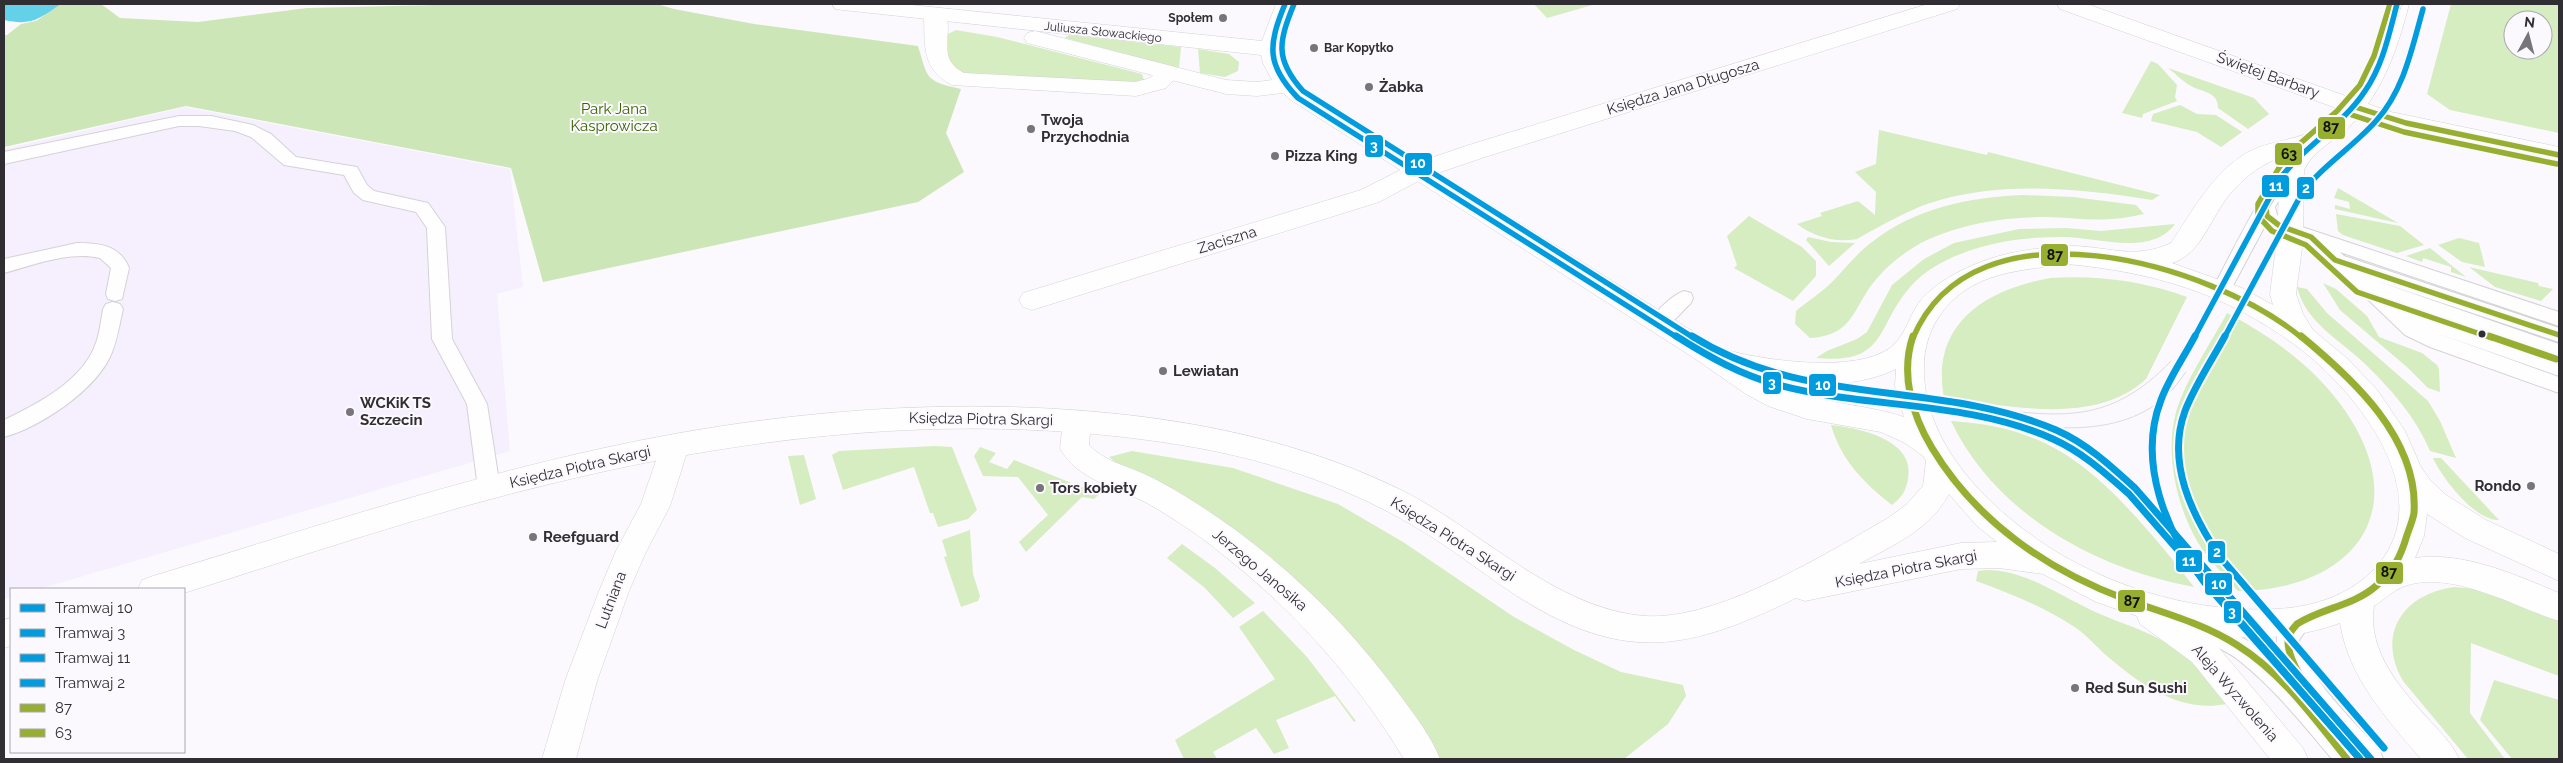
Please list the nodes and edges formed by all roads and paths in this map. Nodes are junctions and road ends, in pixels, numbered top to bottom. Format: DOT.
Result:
graph roads {
  1 [pos="843,4"];
  2 [pos="1286,4"];
  3 [pos="1949,4"];
  4 [pos="2068,4"];
  5 [pos="2399,4"];
  6 [pos="936,14"];
  7 [pos="1270,49"];
  8 [pos="1169,73"];
  9 [pos="1287,85"];
  10 [pos="2355,107"];
  11 [pos="2323,135"];
  12 [pos="2559,155"];
  13 [pos="2298,156"];
  14 [pos="4,158"];
  15 [pos="1418,171"];
  16 [pos="2266,208"];
  17 [pos="2301,233"];
  18 [pos="2118,259"];
  19 [pos="2335,260"];
  20 [pos="4,266"];
  21 [pos="2360,284"];
  22 [pos="2221,290"];
  23 [pos="1684,298"];
  24 [pos="1032,300"];
  25 [pos="2387,309"];
  26 [pos="2559,319"];
  27 [pos="1659,322"];
  28 [pos="2559,335"];
  29 [pos="1912,340"];
  30 [pos="2309,342"];
  31 [pos="1704,350"];
  32 [pos="2559,351"];
  33 [pos="2559,368"];
  34 [pos="2559,385"];
  35 [pos="1077,422"];
  36 [pos="4,429"];
  37 [pos="675,446"];
  38 [pos="1935,455"];
  39 [pos="2406,464"];
  40 [pos="489,488"];
  41 [pos="2559,568"];
  42 [pos="2061,570"];
  43 [pos="156,588"];
  44 [pos="2370,591"];
  45 [pos="1779,594"];
  46 [pos="2124,598"];
  47 [pos="2559,607"];
  48 [pos="2168,612"];
  49 [pos="2302,620"];
  50 [pos="559,759"];
  51 [pos="1423,759"];
  52 [pos="2291,759"];
  53 [pos="2347,759"];
  54 [pos="2371,759"];
  55 [pos="2442,759"];
  1 -- 6 [label="street, Juliusza Słowackiego"];
  2 -- 7 [label="street"];
  3 -- 15 [label="street, Księdza Jana Długosza"];
  4 -- 10 [label="street, Świętej Barbary"];
  5 -- 10 [label="street"];
  6 -- 7 [label="street, Juliusza Słowackiego"];
  6 -- 8 [label="street, Juliusza Słowackiego"];
  6 -- 8 [label="street"];
  7 -- 9 [label="street"];
  8 -- 9 [label="street, Juliusza Słowackiego"];
  9 -- 15 [label="street"];
  10 -- 11 [label="street"];
  10 -- 12 [label="street, Świętej Barbary"];
  11 -- 13 [label="street"];
  11 -- 18 [label="street"];
  13 -- 16 [label="lane"];
  13 -- 17 [label="street"];
  14 -- 40 [label="lane"];
  15 -- 24 [label="street, Zaciszna"];
  15 -- 27 [label="street"];
  16 -- 17 [label="lane"];
  16 -- 22 [label="lane"];
  17 -- 19 [label="lane"];
  17 -- 26 [label="lane"];
  17 -- 30 [label="street"];
  18 -- 22 [label="street"];
  18 -- 29 [label="street"];
  19 -- 21 [label="lane"];
  19 -- 28 [label="lane"];
  20 -- 36 [label="lane"];
  21 -- 25 [label="lane"];
  21 -- 32 [label="lane"];
  22 -- 30 [label="street"];
  23 -- 27 [label="lane"];
  25 -- 33 [label="lane"];
  25 -- 34 [label="lane"];
  27 -- 31 [label="street"];
  29 -- 31 [label="street"];
  29 -- 38 [label="street"];
  30 -- 39 [label="street"];
  31 -- 38 [label="street"];
  35 -- 37 [label="street, Księdza Piotra Skargi"];
  35 -- 45 [label="street, Księdza Piotra Skargi"];
  35 -- 51 [label="street, Jerzego Janosika"];
  37 -- 40 [label="street, Księdza Piotra Skargi"];
  37 -- 50 [label="street, Lutniana"];
  38 -- 42 [label="street"];
  38 -- 45 [label="street, Księdza Piotra Skargi"];
  39 -- 41 [label="street"];
  39 -- 44 [label="street"];
  40 -- 43 [label="street, Księdza Piotra Skargi"];
  42 -- 45 [label="street, Księdza Piotra Skargi"];
  42 -- 46 [label="street"];
  44 -- 47 [label="street"];
  44 -- 49 [label="street"];
  44 -- 55 [label="street"];
  46 -- 48 [label="street"];
  46 -- 52 [label="street, Aleja Wyzwolenia"];
  48 -- 49 [label="street"];
  48 -- 53 [label="lane"];
  49 -- 54 [label="lane"];
}
